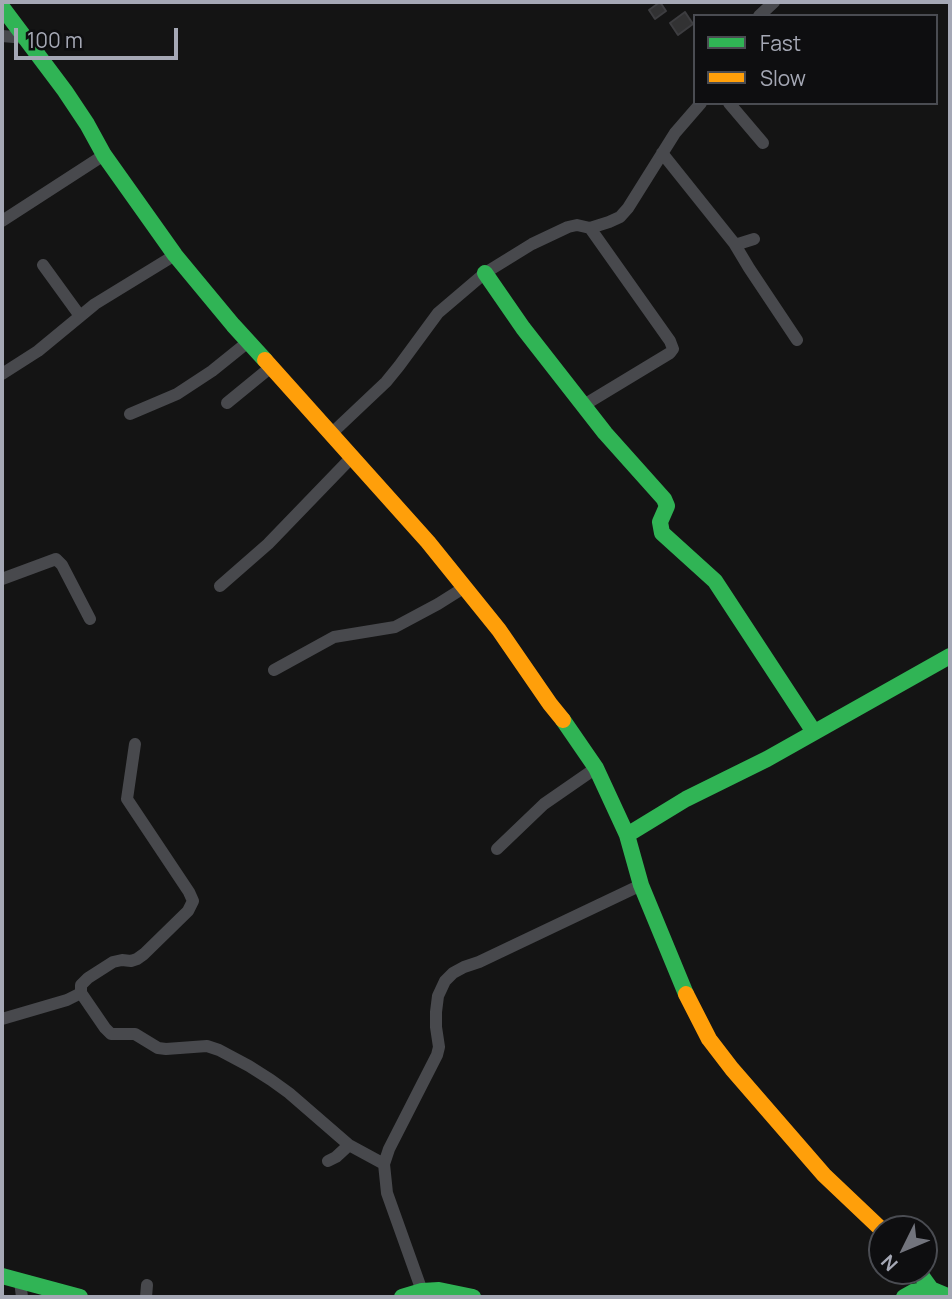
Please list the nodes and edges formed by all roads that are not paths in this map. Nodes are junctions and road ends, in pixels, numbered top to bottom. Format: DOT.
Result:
graph roads {
  1 [pos="2,7"];
  2 [pos="2,36"];
  3 [pos="26,38"];
  4 [pos="699,105"];
  5 [pos="731,105"];
  6 [pos="763,143"];
  7 [pos="662,153"];
  8 [pos="104,155"];
  9 [pos="2,221"];
  10 [pos="590,228"];
  11 [pos="754,239"];
  12 [pos="734,243"];
  13 [pos="175,256"];
  14 [pos="43,265"];
  15 [pos="485,273"];
  16 [pos="80,316"];
  17 [pos="797,340"];
  18 [pos="248,342"];
  19 [pos="271,368"];
  20 [pos="2,374"];
  21 [pos="227,403"];
  22 [pos="584,405"];
  23 [pos="130,414"];
  24 [pos="331,434"];
  25 [pos="352,457"];
  26 [pos="2,579"];
  27 [pos="220,586"];
  28 [pos="465,587"];
  29 [pos="90,619"];
  30 [pos="950,656"];
  31 [pos="274,670"];
  32 [pos="814,733"];
  33 [pos="135,744"];
  34 [pos="596,768"];
  35 [pos="627,835"];
  36 [pos="498,849"];
  37 [pos="641,885"];
  38 [pos="81,993"];
  39 [pos="2,1018"];
  40 [pos="349,1145"];
  41 [pos="328,1161"];
  42 [pos="384,1164"];
  43 [pos="868,1217"];
  44 [pos="2,1276"];
  45 [pos="928,1285"];
  46 [pos="21,1289"];
  47 [pos="931,1289"];
  48 [pos="422,1291"];
  49 [pos="80,1297"];
  50 [pos="402,1297"];
  51 [pos="473,1297"];
  52 [pos="904,1297"];
  53 [pos="950,1297"];
  1 -- 3 [label="street"];
  2 -- 3 [label="street"];
  3 -- 8 [label="street"];
  4 -- 7 [label="street"];
  5 -- 6 [label="street"];
  7 -- 10 [label="street"];
  7 -- 12 [label="street"];
  8 -- 9 [label="street"];
  8 -- 13 [label="street"];
  10 -- 15 [label="street"];
  10 -- 22 [label="street"];
  11 -- 12 [label="street"];
  12 -- 17 [label="street"];
  13 -- 16 [label="street"];
  13 -- 18 [label="street"];
  14 -- 16 [label="street"];
  15 -- 22 [label="street"];
  15 -- 24 [label="street"];
  16 -- 20 [label="street"];
  18 -- 19 [label="street"];
  18 -- 23 [label="street"];
  19 -- 21 [label="street"];
  19 -- 24 [label="street"];
  22 -- 32 [label="street"];
  24 -- 25 [label="street"];
  25 -- 27 [label="street"];
  25 -- 28 [label="street"];
  26 -- 29 [label="street"];
  28 -- 31 [label="street"];
  28 -- 34 [label="street"];
  30 -- 32 [label="street"];
  32 -- 35 [label="street"];
  33 -- 38 [label="street"];
  34 -- 35 [label="street"];
  34 -- 36 [label="street"];
  35 -- 37 [label="street"];
  37 -- 42 [label="street"];
  37 -- 43 [label="street"];
  38 -- 39 [label="street"];
  38 -- 40 [label="street"];
  40 -- 41 [label="street"];
  40 -- 42 [label="street"];
  42 -- 48 [label="street"];
  44 -- 46 [label="street"];
  45 -- 47 [label="street"];
  46 -- 49 [label="street"];
  47 -- 52 [label="street"];
  47 -- 53 [label="street"];
  48 -- 50 [label="street"];
  48 -- 51 [label="street"];
}
